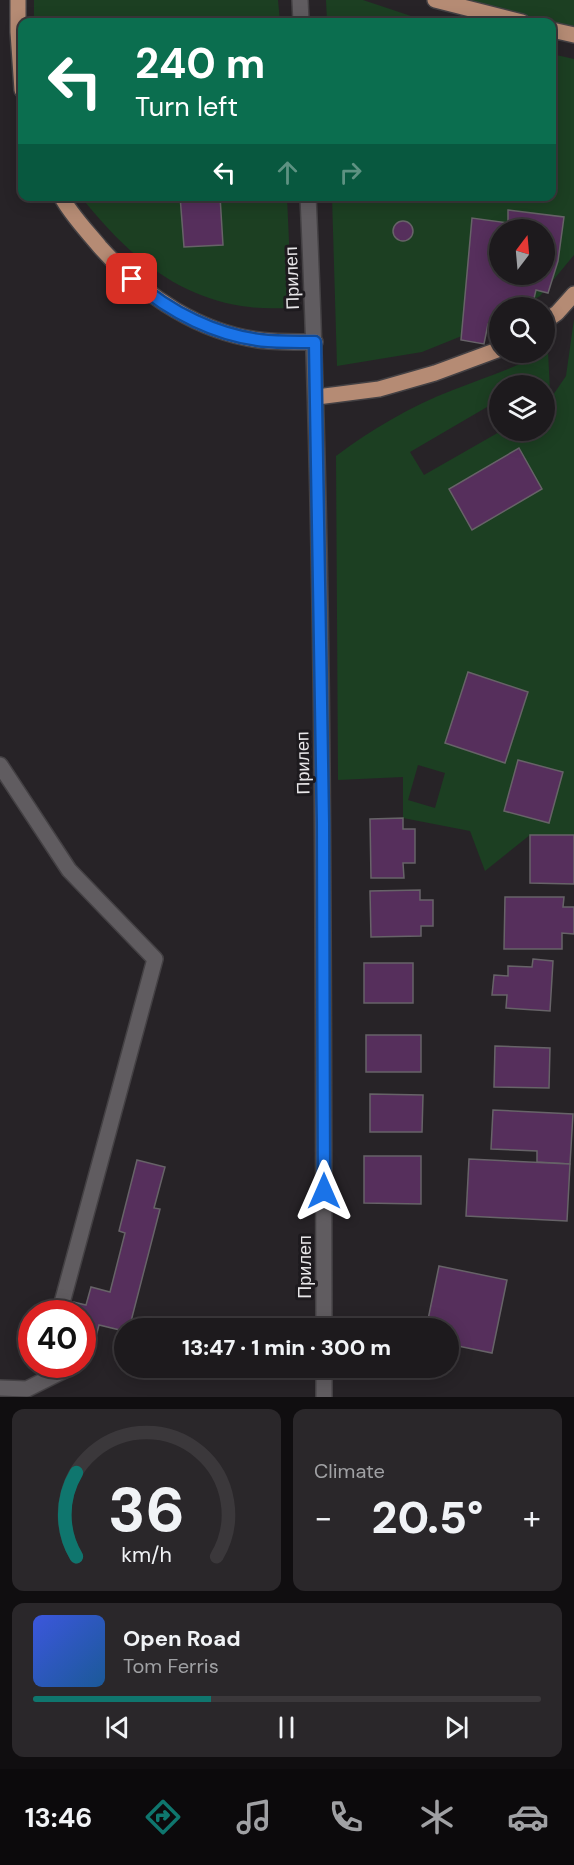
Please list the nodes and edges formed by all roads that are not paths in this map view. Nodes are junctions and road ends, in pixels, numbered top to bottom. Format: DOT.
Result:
graph roads {
  1 [pos="18,0"];
  2 [pos="435,0"];
  3 [pos="300,2"];
  4 [pos="18,18"];
  5 [pos="18,18"];
  6 [pos="301,18"];
  7 [pos="506,18"];
  8 [pos="556,31"];
  9 [pos="574,35"];
  10 [pos="18,42"];
  11 [pos="65,201"];
  12 [pos="308,201"];
  13 [pos="574,294"];
  14 [pos="555,314"];
  15 [pos="315,342"];
  16 [pos="489,353"];
  17 [pos="317,396"];
  18 [pos="0,765"];
  19 [pos="62,1300"];
  20 [pos="324,1318"];
  21 [pos="49,1378"];
  22 [pos="324,1378"];
  23 [pos="0,1388"];
  24 [pos="324,1397"];
  1 -- 4 [label="main road"];
  2 -- 7 [label="main road"];
  3 -- 6 [label="street"];
  5 -- 10 [label="main road"];
  8 -- 9 [label="main road"];
  11 -- 15 [label="main road"];
  12 -- 15 [label="street, Прилеп"];
  13 -- 14 [label="main road"];
  15 -- 17 [label="street, Прилеп"];
  16 -- 17 [label="main road"];
  17 -- 20 [label="street, Прилеп"];
  18 -- 19 [label="street"];
  21 -- 23 [label="street"];
  22 -- 24 [label="street"];
}
